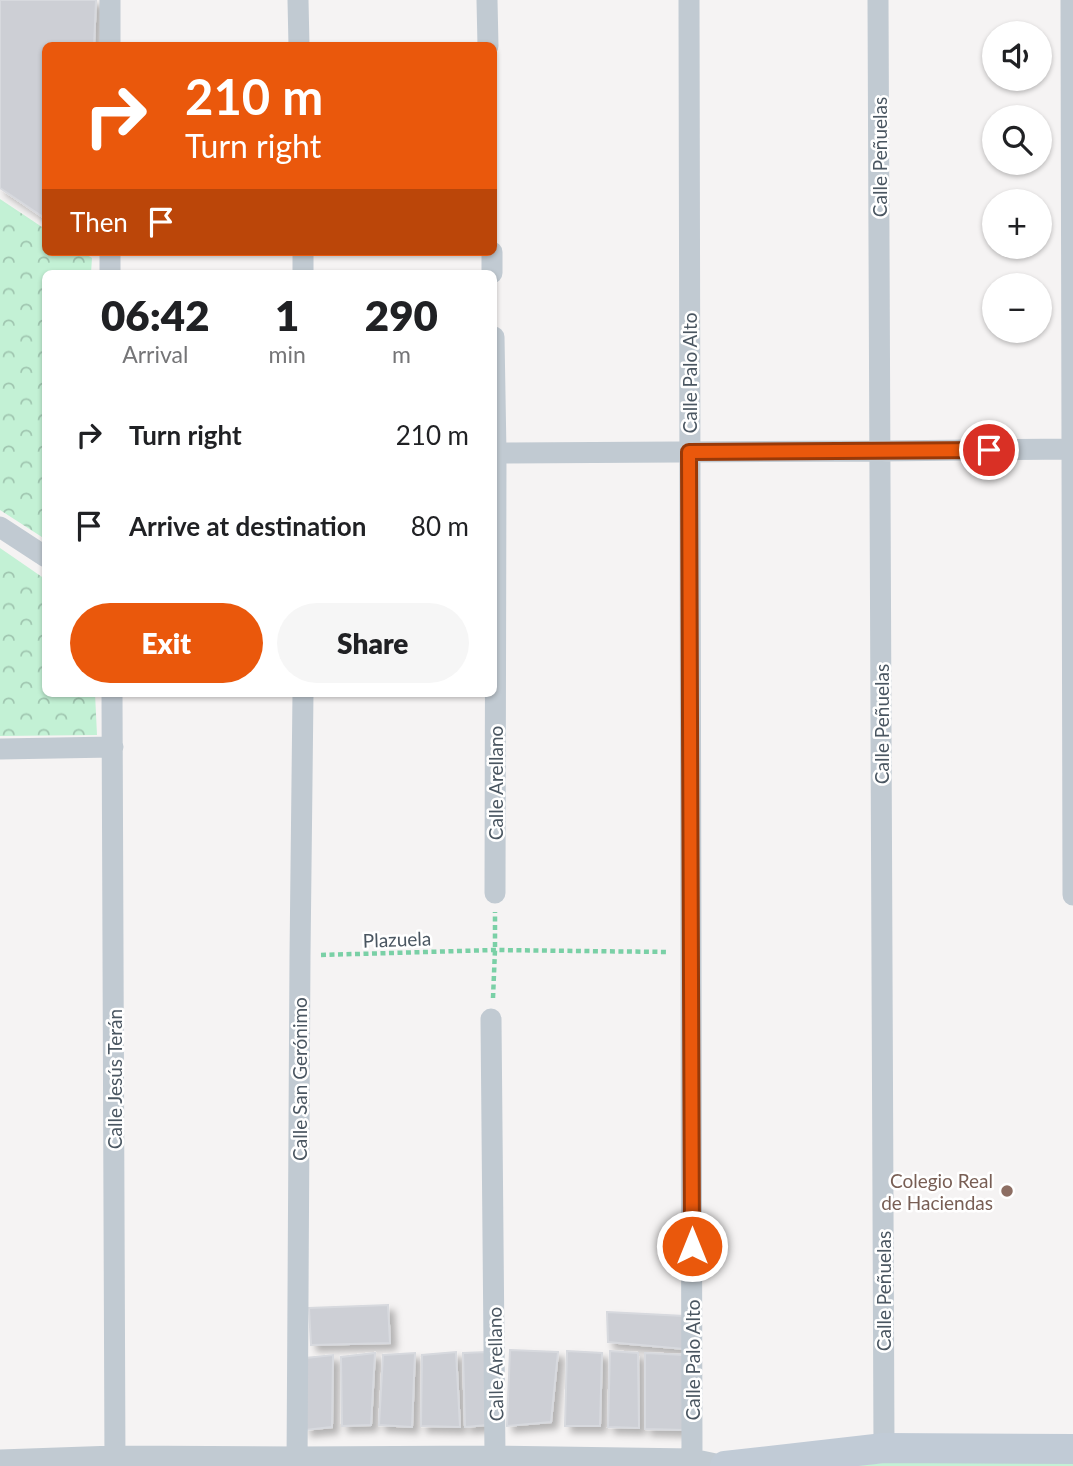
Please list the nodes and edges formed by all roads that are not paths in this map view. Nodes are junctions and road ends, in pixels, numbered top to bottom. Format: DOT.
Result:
graph roads {
  1 [pos="110,0"];
  2 [pos="298,0"];
  3 [pos="488,0"];
  4 [pos="689,0"];
  5 [pos="878,0"];
  6 [pos="1071,0"];
  7 [pos="110,42"];
  8 [pos="299,42"];
  9 [pos="488,42"];
  10 [pos="1072,449"];
  11 [pos="689,452"];
  12 [pos="880,452"];
  13 [pos="497,453"];
  14 [pos="0,527"];
  15 [pos="42,553"];
  16 [pos="113,697"];
  17 [pos="303,697"];
  18 [pos="495,697"];
  19 [pos="113,747"];
  20 [pos="0,749"];
  21 [pos="495,893"];
  22 [pos="1073,895"];
  23 [pos="491,1019"];
  24 [pos="884,1448"];
  25 [pos="1073,1449"];
  26 [pos="495,1456"];
  27 [pos="692,1459"];
  28 [pos="0,1460"];
  29 [pos="115,1461"];
  30 [pos="297,1462"];
  31 [pos="725,1466"];
  1 -- 7 [label="street"];
  2 -- 8 [label="street"];
  3 -- 9 [label="street"];
  4 -- 11 [label="street, Calle Palo Alto"];
  5 -- 12 [label="street, Calle Peñuelas"];
  6 -- 10 [label="street"];
  10 -- 12 [label="street"];
  10 -- 22 [label="street"];
  11 -- 12 [label="street"];
  11 -- 13 [label="street"];
  11 -- 27 [label="street, Calle Palo Alto"];
  12 -- 24 [label="street, Calle Peñuelas"];
  14 -- 15 [label="street"];
  16 -- 19 [label="street, Calle Jesús Terán"];
  17 -- 30 [label="street, Calle San Gerónimo"];
  18 -- 21 [label="street, Calle Arellano"];
  19 -- 20 [label="street"];
  19 -- 29 [label="street, Calle Jesús Terán"];
  23 -- 26 [label="street, Calle Arellano"];
  24 -- 25 [label="main road"];
  24 -- 31 [label="main road"];
  26 -- 27 [label="street"];
  26 -- 30 [label="street"];
  27 -- 31 [label="street"];
  28 -- 29 [label="street"];
  29 -- 30 [label="street"];
}
